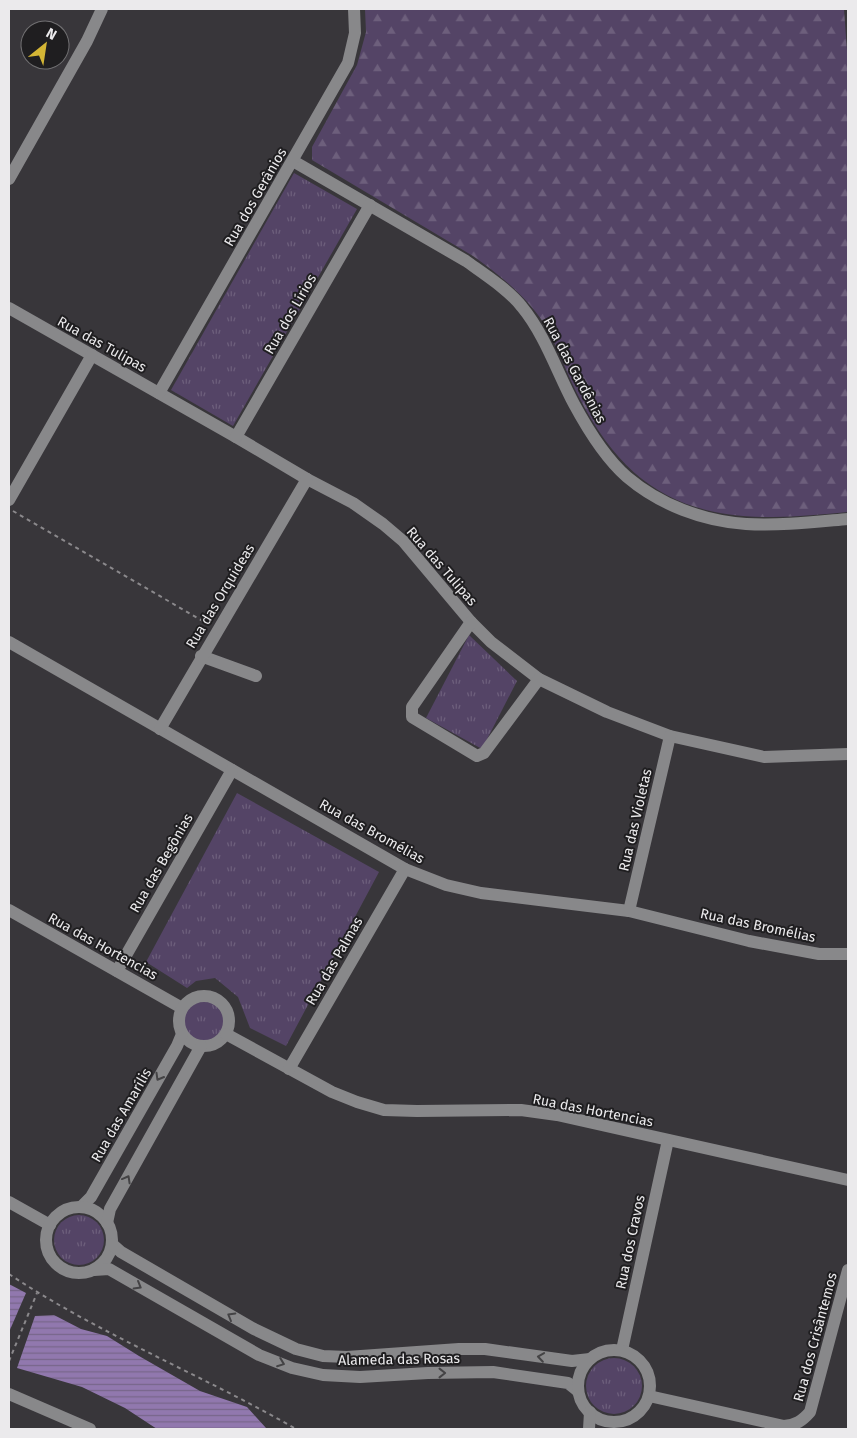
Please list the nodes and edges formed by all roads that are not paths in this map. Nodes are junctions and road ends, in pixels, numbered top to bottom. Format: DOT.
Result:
graph roads {
  1 [pos="102,9"];
  2 [pos="354,9"];
  3 [pos="293,161"];
  4 [pos="9,179"];
  5 [pos="370,205"];
  6 [pos="9,308"];
  7 [pos="92,355"];
  8 [pos="160,393"];
  9 [pos="236,437"];
  10 [pos="307,479"];
  11 [pos="9,500"];
  12 [pos="848,519"];
  13 [pos="471,622"];
  14 [pos="9,642"];
  15 [pos="201,656"];
  16 [pos="256,676"];
  17 [pos="539,679"];
  18 [pos="160,728"];
  19 [pos="670,736"];
  20 [pos="848,754"];
  21 [pos="232,770"];
  22 [pos="405,869"];
  23 [pos="9,910"];
  24 [pos="629,911"];
  25 [pos="848,954"];
  26 [pos="117,971"];
  27 [pos="182,1008"];
  28 [pos="182,1034"];
  29 [pos="226,1034"];
  30 [pos="201,1046"];
  31 [pos="289,1069"];
  32 [pos="668,1140"];
  33 [pos="848,1180"];
  34 [pos="9,1202"];
  35 [pos="81,1207"];
  36 [pos="107,1223"];
  37 [pos="50,1225"];
  38 [pos="112,1244"];
  39 [pos="94,1270"];
  40 [pos="848,1270"];
  41 [pos="622,1350"];
  42 [pos="590,1359"];
  43 [pos="578,1391"];
  44 [pos="9,1394"];
  45 [pos="649,1396"];
  46 [pos="590,1412"];
  47 [pos="617,1425"];
  48 [pos="85,1428"];
  49 [pos="589,1429"];
  1 -- 4 [label="street"];
  2 -- 3 [label="street, Rua dos Gerânios"];
  3 -- 5 [label="street, Rua das Gardênias"];
  3 -- 8 [label="street, Rua dos Gerânios"];
  5 -- 9 [label="street, Rua dos Lírios"];
  5 -- 12 [label="street, Rua das Gardênias"];
  6 -- 7 [label="street, Rua das Tulipas"];
  7 -- 8 [label="street, Rua das Tulipas"];
  7 -- 11 [label="street"];
  8 -- 9 [label="street, Rua das Tulipas"];
  9 -- 10 [label="street, Rua das Tulipas"];
  10 -- 13 [label="street, Rua das Tulipas"];
  10 -- 15 [label="street, Rua das Orquideas"];
  13 -- 17 [label="street, Rua das Tulipas"];
  13 -- 17 [label="street"];
  14 -- 18 [label="street, Rua das Bromélias"];
  15 -- 16 [label="street"];
  15 -- 18 [label="street, Rua das Orquideas"];
  17 -- 19 [label="street, Rua das Tulipas"];
  18 -- 21 [label="street, Rua das Bromélias"];
  19 -- 20 [label="street, Rua das Tulipas"];
  19 -- 24 [label="street, Rua das Violetas"];
  21 -- 22 [label="street, Rua das Bromélias"];
  21 -- 26 [label="street, Rua das Begônias"];
  22 -- 24 [label="street, Rua das Bromélias"];
  22 -- 31 [label="street, Rua das Palmas"];
  23 -- 26 [label="street, Rua das Hortencias"];
  24 -- 25 [label="street, Rua das Bromélias"];
  26 -- 27 [label="street, Rua das Hortencias"];
  27 -- 28 [label="street"];
  27 -- 29 [label="street"];
  28 -- 30 [label="street"];
  28 -- 35 [label="street, Rua das Amarílis, one-way"];
  29 -- 30 [label="street"];
  29 -- 31 [label="street, Rua das Hortencias"];
  36 -- 30 [label="street, one-way"];
  31 -- 32 [label="street, Rua das Hortencias"];
  32 -- 33 [label="street, Rua das Hortencias"];
  32 -- 41 [label="street, Rua dos Cravos"];
  34 -- 37 [label="street"];
  35 -- 36 [label="street"];
  35 -- 37 [label="street"];
  36 -- 38 [label="street"];
  37 -- 39 [label="street"];
  38 -- 39 [label="street"];
  42 -- 38 [label="street, Alameda das Rosas, one-way"];
  39 -- 43 [label="street, Alameda das Rosas, one-way"];
  40 -- 45 [label="street, Rua dos Crisântemos"];
  41 -- 42 [label="street, Alameda das Rosas"];
  41 -- 45 [label="street"];
  42 -- 43 [label="street"];
  43 -- 46 [label="street"];
  44 -- 48 [label="street"];
  45 -- 47 [label="street"];
  46 -- 47 [label="street"];
  46 -- 49 [label="street"];
}
